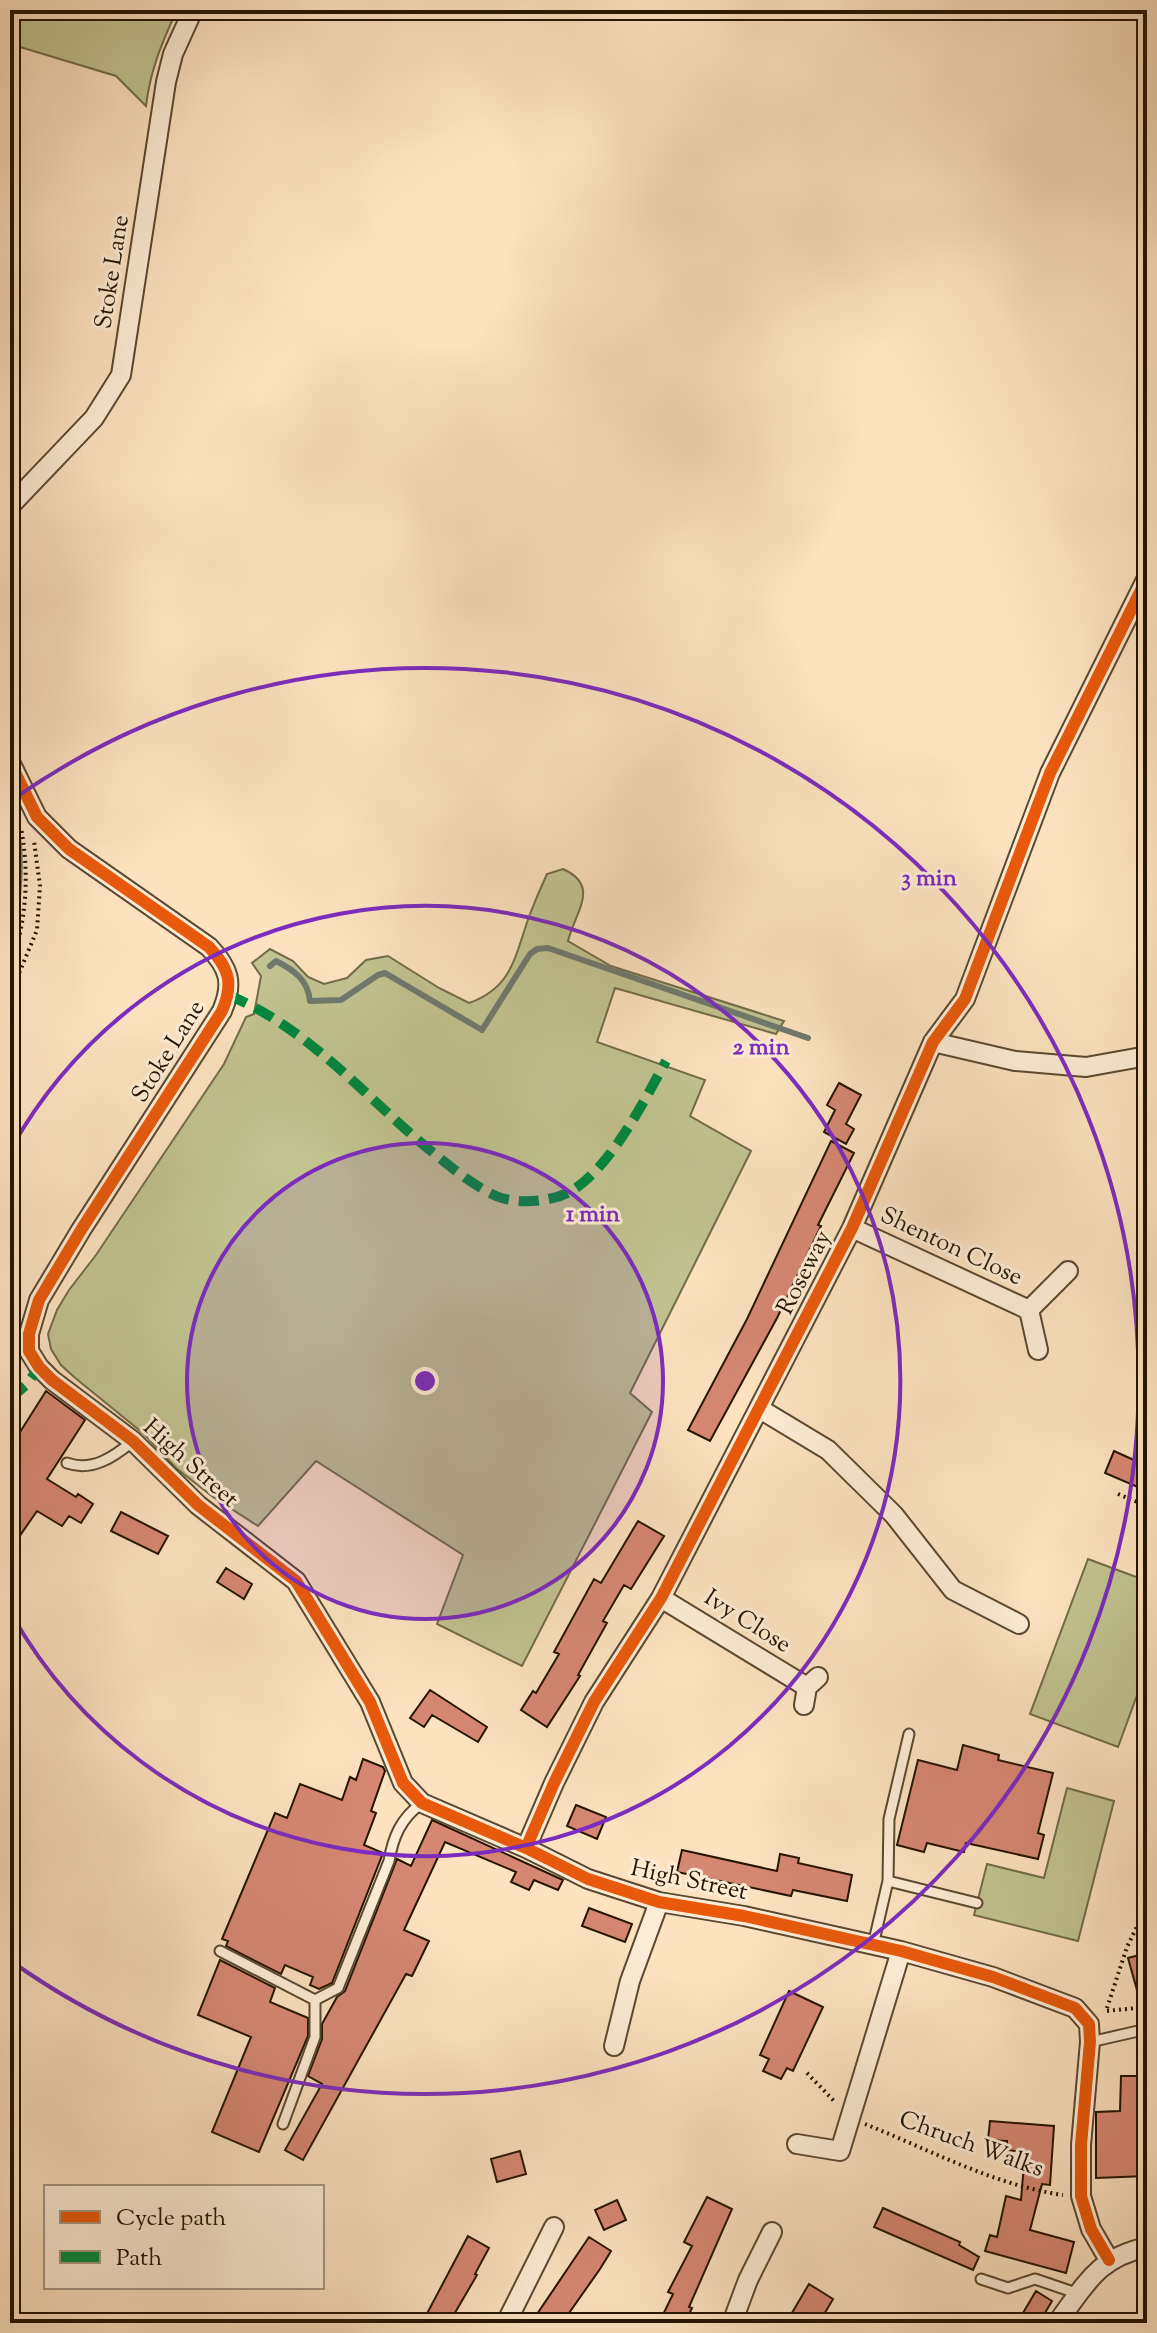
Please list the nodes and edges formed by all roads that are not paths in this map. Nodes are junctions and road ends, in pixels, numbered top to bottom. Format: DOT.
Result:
graph roads {
  1 [pos="193,10"];
  2 [pos="10,506"];
  3 [pos="1147,578"];
  4 [pos="10,762"];
  5 [pos="933,1042"];
  6 [pos="1147,1056"];
  7 [pos="852,1228"];
  8 [pos="1068,1271"];
  9 [pos="1029,1310"];
  10 [pos="29,1334"];
  11 [pos="1038,1350"];
  12 [pos="760,1409"];
  13 [pos="133,1441"];
  14 [pos="67,1463"];
  15 [pos="661,1598"];
  16 [pos="1019,1624"];
  17 [pos="810,1690"];
  18 [pos="909,1734"];
  19 [pos="422,1803"];
  20 [pos="526,1848"];
  21 [pos="888,1881"];
  22 [pos="659,1902"];
  23 [pos="977,1903"];
  24 [pos="873,1945"];
  25 [pos="220,1951"];
  26 [pos="901,1951"];
  27 [pos="315,2000"];
  28 [pos="1147,2029"];
  29 [pos="1090,2042"];
  30 [pos="614,2046"];
  31 [pos="283,2124"];
  32 [pos="797,2144"];
  33 [pos="554,2227"];
  34 [pos="772,2232"];
  35 [pos="1147,2247"];
  36 [pos="1109,2260"];
  37 [pos="981,2279"];
  38 [pos="1079,2294"];
  39 [pos="506,2323"];
  40 [pos="732,2323"];
  41 [pos="1057,2323"];
  1 -- 2 [label="street, Stoke Lane"];
  3 -- 5 [label="street, Roseway"];
  4 -- 10 [label="street, Stoke Lane"];
  5 -- 6 [label="street"];
  5 -- 7 [label="street, Roseway"];
  7 -- 9 [label="street, Shenton Close"];
  7 -- 12 [label="street, Roseway"];
  8 -- 9 [label="street"];
  9 -- 11 [label="street"];
  10 -- 13 [label="street, High Street"];
  12 -- 15 [label="street, Roseway"];
  12 -- 16 [label="street"];
  13 -- 14 [label="lane"];
  13 -- 19 [label="street, High Street"];
  15 -- 17 [label="street, Ivy Close"];
  15 -- 20 [label="street, Roseway"];
  18 -- 21 [label="lane"];
  19 -- 20 [label="street, High Street"];
  19 -- 27 [label="lane"];
  20 -- 22 [label="street, High Street"];
  21 -- 23 [label="lane"];
  21 -- 24 [label="lane"];
  22 -- 24 [label="street, High Street"];
  22 -- 30 [label="street"];
  24 -- 26 [label="street, High Street"];
  25 -- 27 [label="lane"];
  26 -- 29 [label="street, High Street"];
  26 -- 32 [label="street"];
  27 -- 31 [label="lane"];
  28 -- 29 [label="lane"];
  29 -- 36 [label="street, High Street"];
  33 -- 39 [label="street"];
  34 -- 40 [label="street"];
  35 -- 36 [label="street"];
  36 -- 38 [label="street"];
  37 -- 38 [label="lane"];
  38 -- 41 [label="street"];
}
